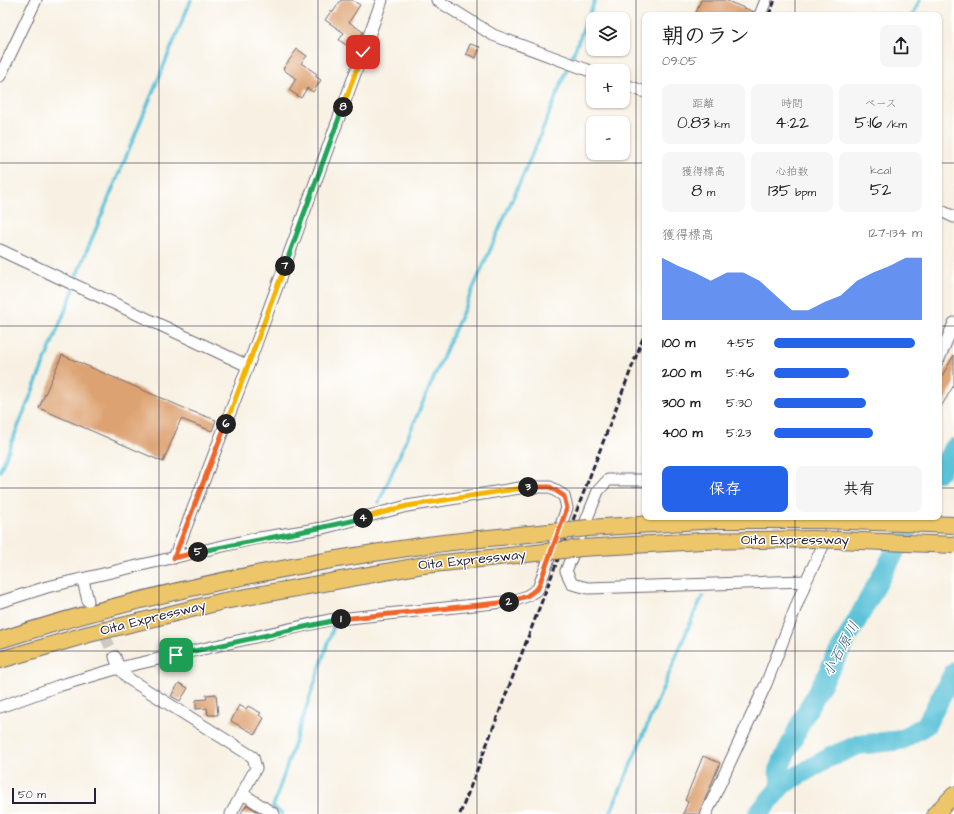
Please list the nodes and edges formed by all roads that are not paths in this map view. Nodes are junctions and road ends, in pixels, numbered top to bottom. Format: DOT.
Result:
graph roads {
  1 [pos="36,0"];
  2 [pos="382,0"];
  3 [pos="437,0"];
  4 [pos="766,0"];
  5 [pos="761,12"];
  6 [pos="586,69"];
  7 [pos="0,76"];
  8 [pos="630,87"];
  9 [pos="642,91"];
  10 [pos="942,211"];
  11 [pos="954,217"];
  12 [pos="0,250"];
  13 [pos="954,323"];
  14 [pos="942,352"];
  15 [pos="248,366"];
  16 [pos="642,480"];
  17 [pos="717,520"];
  18 [pos="830,520"];
  19 [pos="851,520"];
  20 [pos="954,525"];
  21 [pos="954,545"];
  22 [pos="174,558"];
  23 [pos="83,580"];
  24 [pos="806,581"];
  25 [pos="88,601"];
  26 [pos="0,602"];
  27 [pos="0,640"];
  28 [pos="115,657"];
  29 [pos="0,660"];
  30 [pos="119,668"];
  31 [pos="0,707"];
  32 [pos="243,794"];
  33 [pos="954,795"];
  34 [pos="231,814"];
  35 [pos="274,814"];
  36 [pos="706,814"];
  37 [pos="935,814"];
  1 -- 7 [label="street"];
  2 -- 15 [label="street"];
  3 -- 6 [label="street"];
  4 -- 5 [label="street"];
  8 -- 9 [label="street"];
  10 -- 11 [label="street"];
  12 -- 15 [label="street"];
  13 -- 14 [label="street"];
  15 -- 22 [label="street"];
  16 -- 24 [label="street"];
  17 -- 27 [label="highway, Oita Expressway, bridge"];
  18 -- 24 [label="street"];
  19 -- 20 [label="highway, Oita Expressway, bridge"];
  21 -- 29 [label="highway, Oita Expressway, bridge"];
  22 -- 23 [label="street"];
  22 -- 30 [label="street"];
  23 -- 25 [label="street"];
  23 -- 26 [label="street"];
  24 -- 36 [label="street"];
  28 -- 30 [label="street"];
  30 -- 31 [label="street"];
  30 -- 32 [label="street"];
  32 -- 34 [label="street"];
  32 -- 35 [label="street"];
  33 -- 37 [label="highway"];
}
